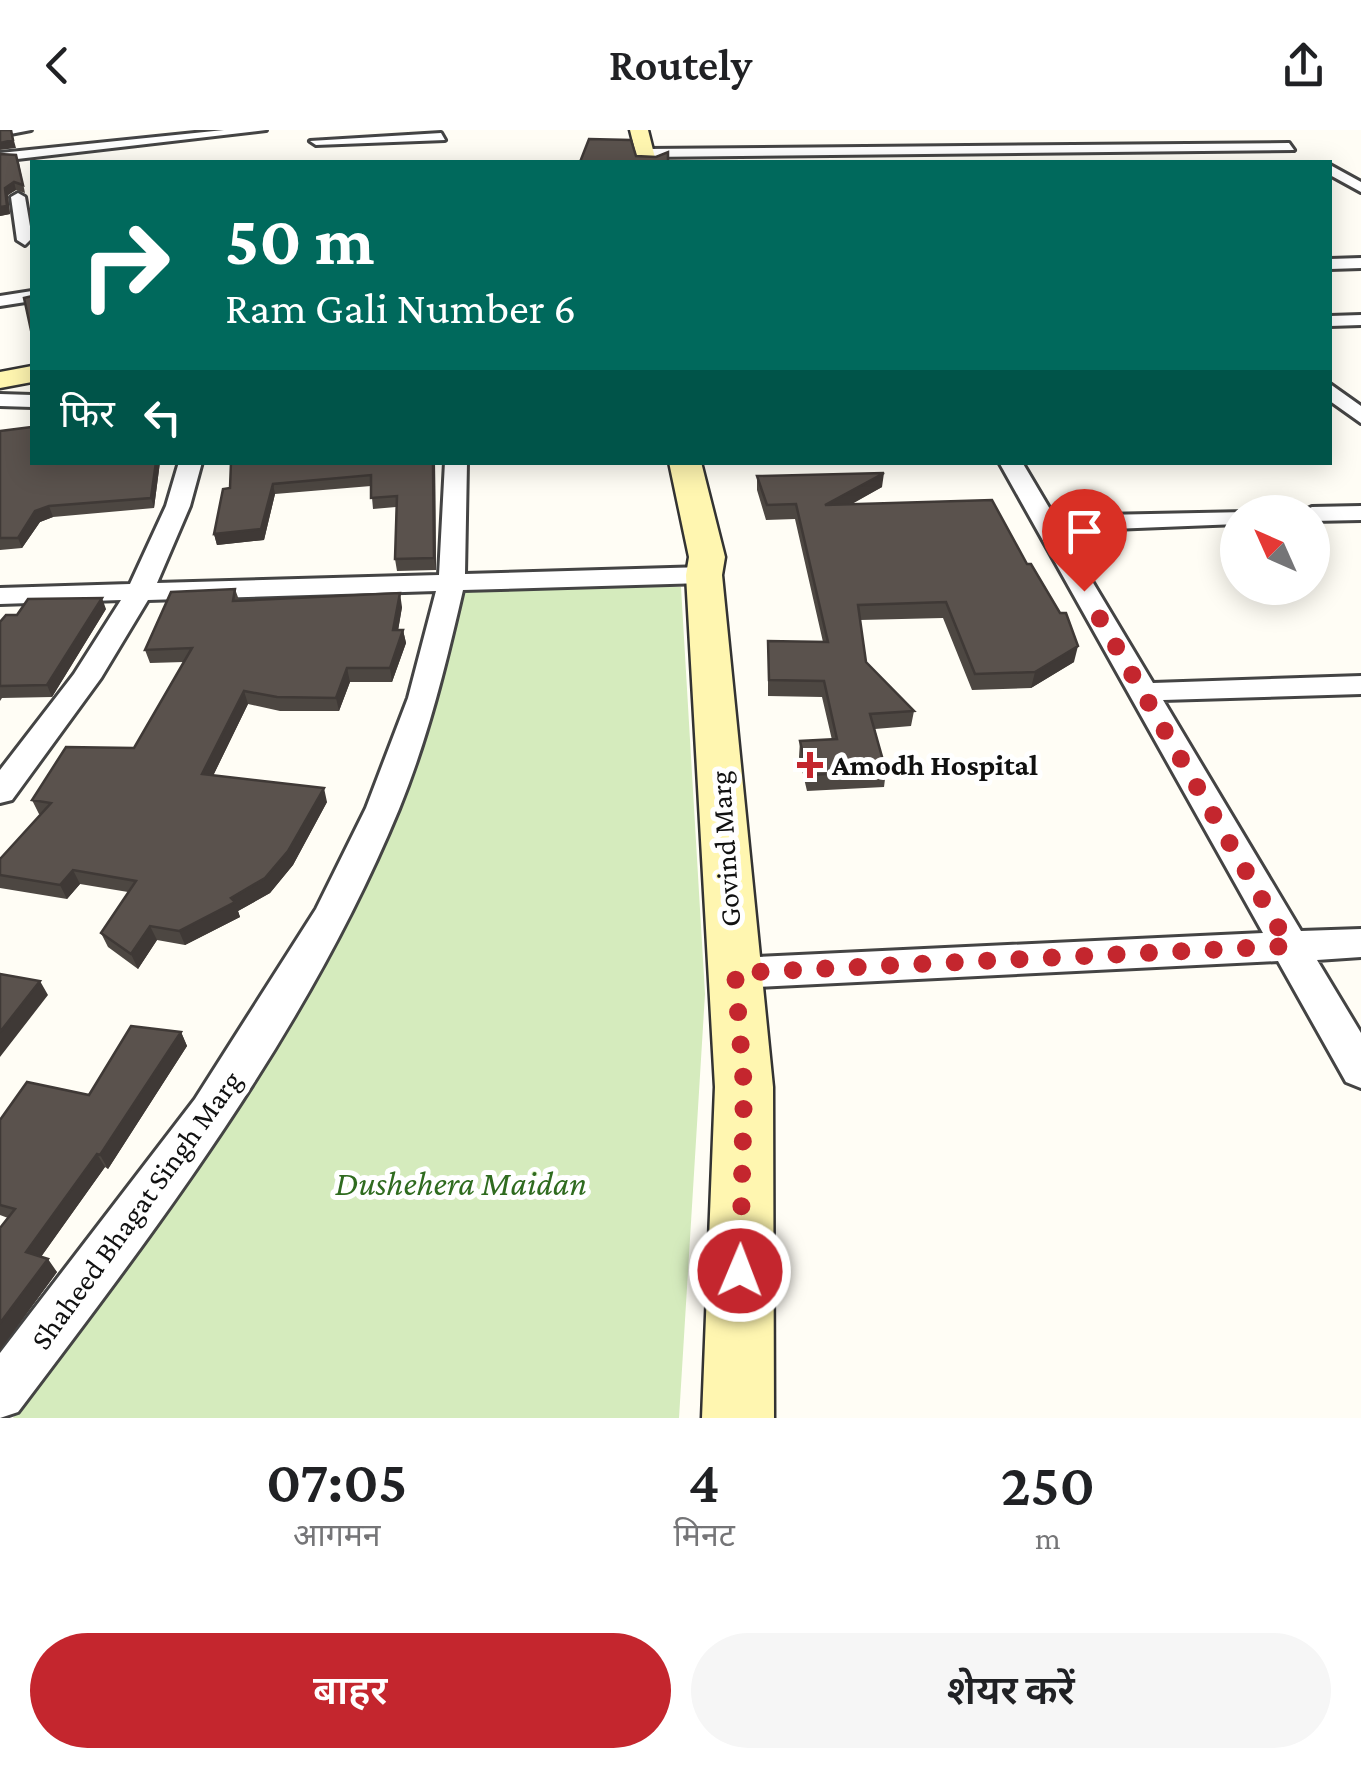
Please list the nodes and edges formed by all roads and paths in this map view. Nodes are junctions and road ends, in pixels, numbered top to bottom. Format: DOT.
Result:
graph roads {
  1 [pos="25,130"];
  2 [pos="260,130"];
  3 [pos="639,130"];
  4 [pos="819,130"];
  5 [pos="932,130"];
  6 [pos="1041,130"];
  7 [pos="1155,130"];
  8 [pos="1262,130"];
  9 [pos="0,132"];
  10 [pos="443,133"];
  11 [pos="315,141"];
  12 [pos="105,146"];
  13 [pos="1289,146"];
  14 [pos="1180,148"];
  15 [pos="1064,150"];
  16 [pos="34,153"];
  17 [pos="1303,154"];
  18 [pos="0,157"];
  19 [pos="834,157"];
  20 [pos="954,157"];
  21 [pos="432,158"];
  22 [pos="647,158"];
  23 [pos="108,160"];
  24 [pos="1076,160"];
  25 [pos="1198,160"];
  26 [pos="1337,173"];
  27 [pos="1361,177"];
  28 [pos="1361,188"];
  29 [pos="25,196"];
  30 [pos="0,199"];
  31 [pos="24,241"];
  32 [pos="30,296"];
  33 [pos="0,301"];
  34 [pos="1361,320"];
  35 [pos="1332,321"];
  36 [pos="30,374"];
  37 [pos="0,380"];
  38 [pos="1361,389"];
  39 [pos="1332,390"];
  40 [pos="1332,392"];
  41 [pos="0,400"];
  42 [pos="30,402"];
  43 [pos="1361,417"];
  44 [pos="190,465"];
  45 [pos="456,465"];
  46 [pos="686,465"];
  47 [pos="1012,465"];
  48 [pos="1361,513"];
  49 [pos="1330,514"];
  50 [pos="1220,518"];
  51 [pos="1045,524"];
  52 [pos="704,574"];
  53 [pos="452,581"];
  54 [pos="142,592"];
  55 [pos="0,596"];
  56 [pos="1361,685"];
  57 [pos="1143,692"];
  58 [pos="0,792"];
  59 [pos="1361,943"];
  60 [pos="1289,946"];
  61 [pos="735,973"];
  62 [pos="1361,1070"];
  63 [pos="0,1394"];
  64 [pos="738,1418"];
  1 -- 9 [label="street"];
  1 -- 16 [label="street"];
  2 -- 12 [label="street"];
  3 -- 22 [label="street"];
  4 -- 19 [label="street"];
  5 -- 20 [label="street"];
  6 -- 15 [label="street"];
  7 -- 14 [label="street"];
  8 -- 13 [label="street"];
  10 -- 11 [label="street"];
  10 -- 21 [label="street"];
  12 -- 16 [label="street"];
  12 -- 23 [label="street"];
  13 -- 14 [label="street"];
  13 -- 17 [label="street"];
  14 -- 15 [label="street"];
  14 -- 25 [label="street"];
  15 -- 20 [label="street"];
  15 -- 24 [label="street"];
  16 -- 18 [label="street"];
  19 -- 20 [label="street"];
  19 -- 22 [label="street"];
  26 -- 27 [label="street"];
  26 -- 28 [label="street"];
  29 -- 30 [label="street"];
  29 -- 31 [label="street"];
  32 -- 33 [label="street"];
  34 -- 35 [label="street"];
  36 -- 37 [label="street"];
  38 -- 39 [label="street"];
  40 -- 43 [label="street"];
  41 -- 42 [label="street"];
  44 -- 54 [label="street"];
  45 -- 53 [label="street, Shaheed Bhagat Singh Marg"];
  46 -- 52 [label="street, Govind Marg"];
  47 -- 51 [label="street"];
  48 -- 49 [label="street"];
  50 -- 51 [label="street"];
  51 -- 57 [label="street"];
  52 -- 53 [label="street"];
  52 -- 61 [label="street, Govind Marg"];
  53 -- 54 [label="street"];
  53 -- 63 [label="street, Shaheed Bhagat Singh Marg"];
  54 -- 55 [label="street"];
  54 -- 58 [label="street"];
  56 -- 57 [label="street"];
  57 -- 60 [label="street"];
  59 -- 60 [label="street"];
  60 -- 61 [label="street"];
  60 -- 62 [label="street"];
  61 -- 64 [label="street, Govind Marg"];
}
